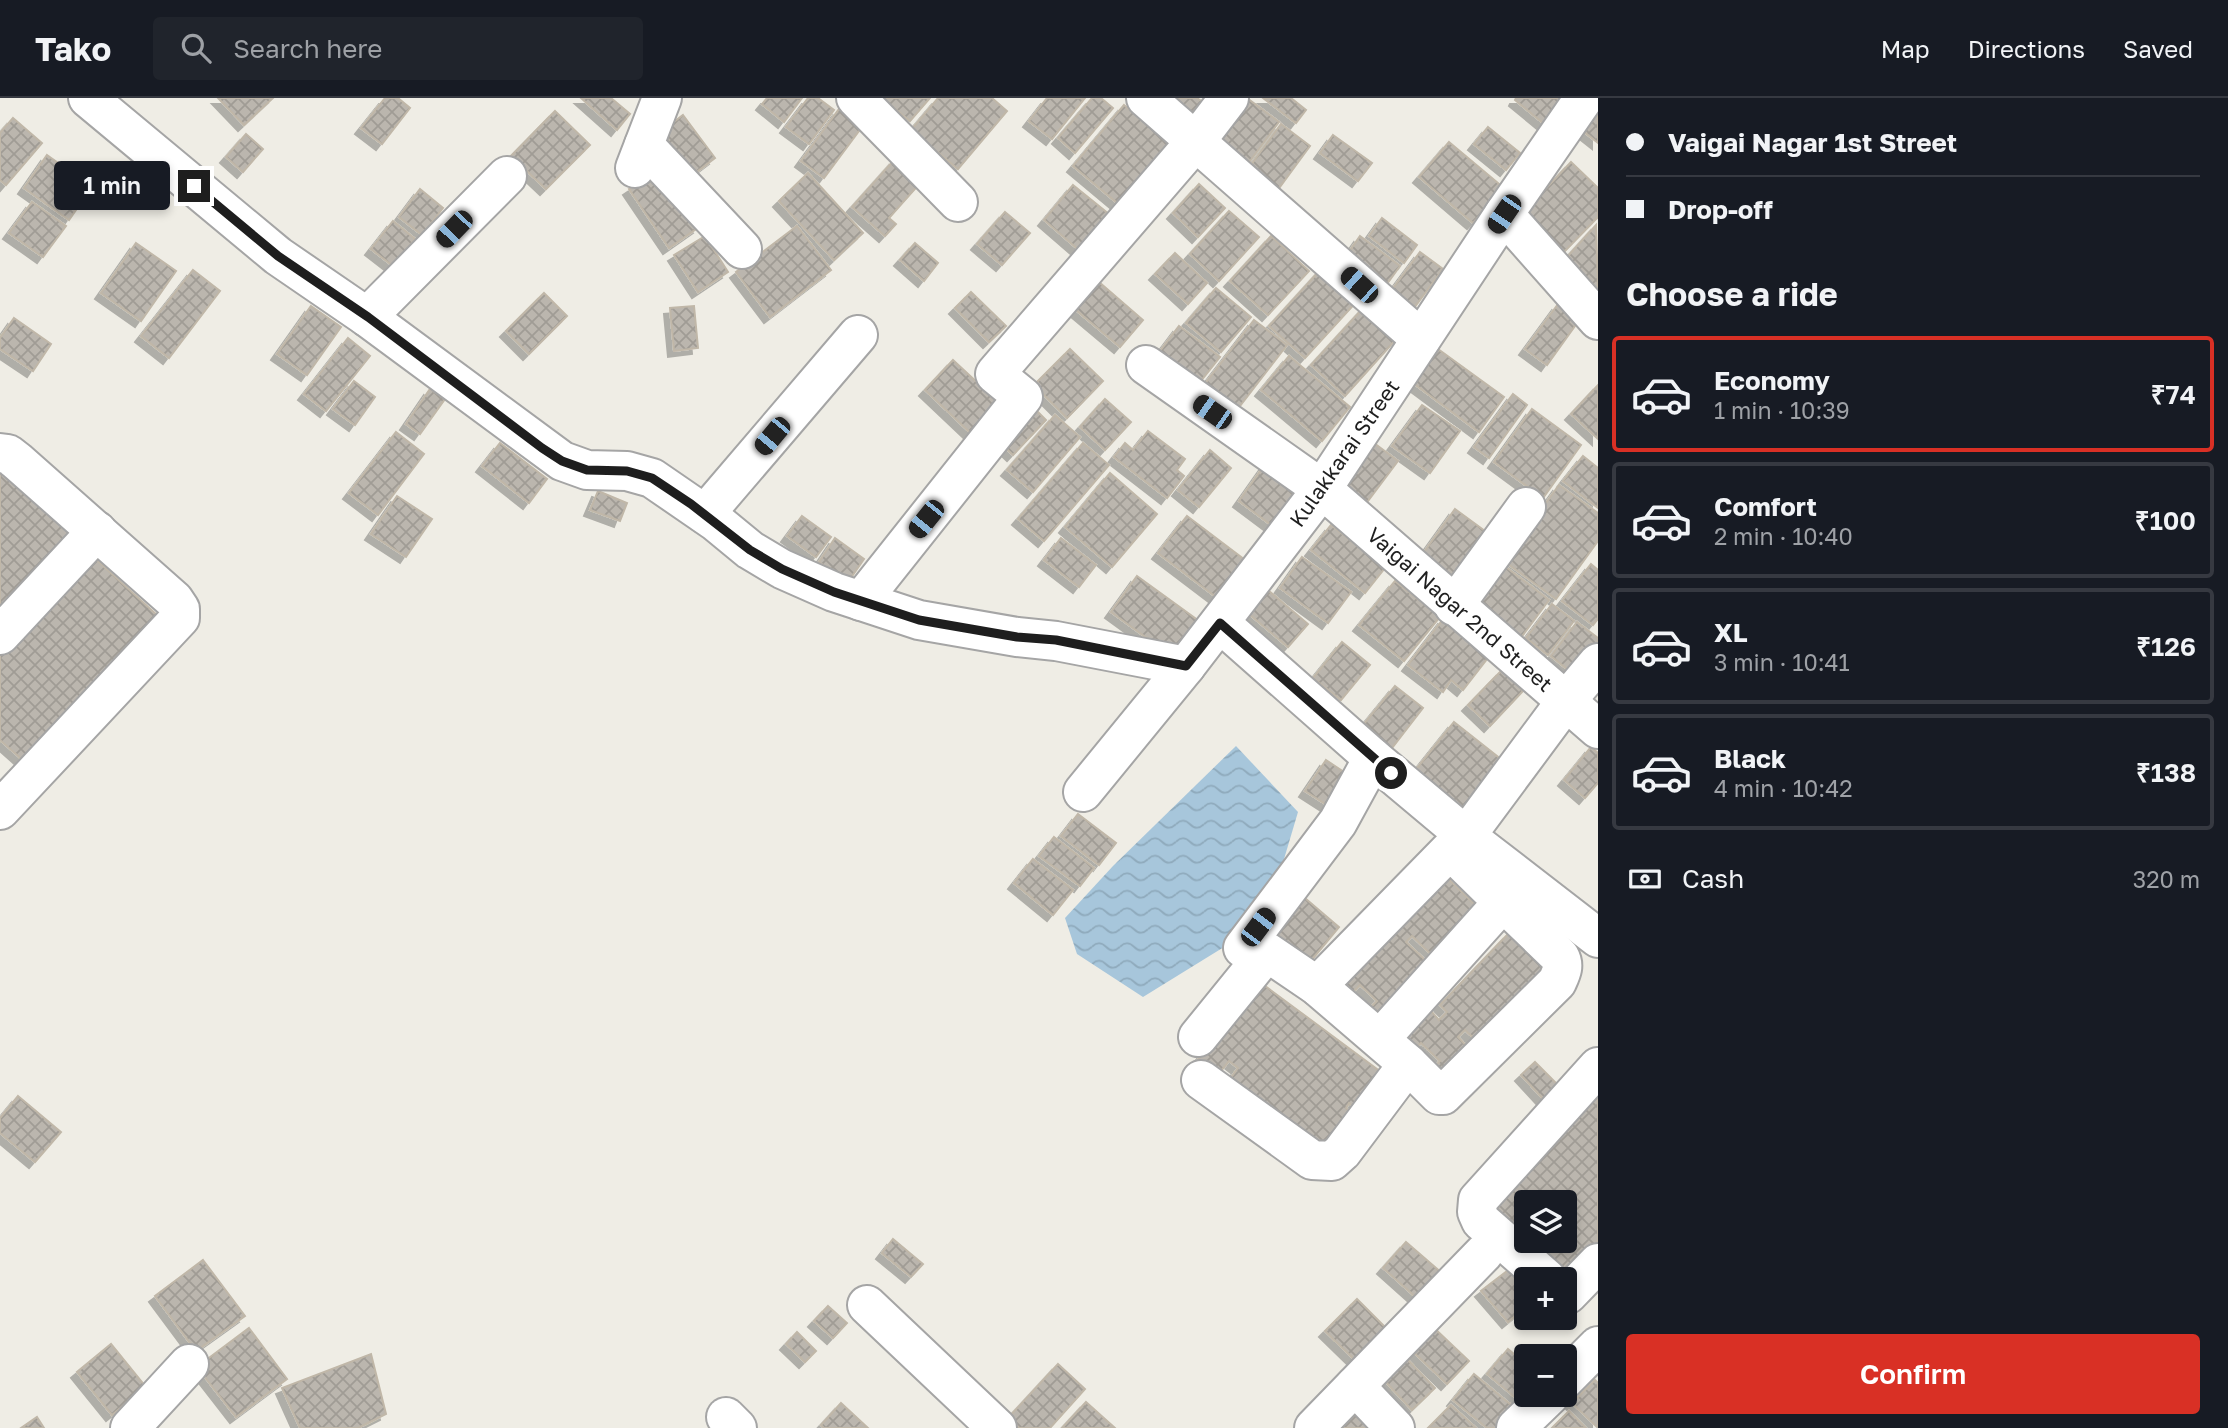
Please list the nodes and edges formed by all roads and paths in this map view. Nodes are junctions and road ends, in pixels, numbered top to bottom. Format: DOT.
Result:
graph roads {
  1 [pos="88,98"];
  2 [pos="662,98"];
  3 [pos="856,98"];
  4 [pos="1146,98"];
  5 [pos="1228,98"];
  6 [pos="1584,98"];
  7 [pos="1196,141"];
  8 [pos="506,176"];
  9 [pos="958,202"];
  10 [pos="1504,214"];
  11 [pos="742,249"];
  12 [pos="368,317"];
  13 [pos="1598,320"];
  14 [pos="858,335"];
  15 [pos="1421,340"];
  16 [pos="1146,365"];
  17 [pos="0,453"];
  18 [pos="1322,489"];
  19 [pos="1526,507"];
  20 [pos="705,514"];
  21 [pos="97,531"];
  22 [pos="861,601"];
  23 [pos="1454,606"];
  24 [pos="1220,623"];
  25 [pos="0,635"];
  26 [pos="1598,663"];
  27 [pos="1186,666"];
  28 [pos="1566,701"];
  29 [pos="1598,729"];
  30 [pos="1373,758"];
  31 [pos="1083,792"];
  32 [pos="1,807"];
  33 [pos="1466,836"];
  34 [pos="1520,897"];
  35 [pos="1598,938"];
  36 [pos="1242,948"];
  37 [pos="1317,986"];
  38 [pos="1198,1037"];
  39 [pos="1380,1039"];
  40 [pos="1408,1064"];
  41 [pos="1598,1067"];
  42 [pos="1201,1080"];
  43 [pos="1484,1253"];
  44 [pos="1598,1263"];
  45 [pos="1533,1267"];
  46 [pos="1577,1285"];
  47 [pos="867,1305"];
  48 [pos="1598,1346"];
  49 [pos="189,1364"];
  50 [pos="1577,1367"];
  51 [pos="1355,1386"];
  52 [pos="1537,1407"];
  53 [pos="130,1428"];
  54 [pos="997,1428"];
  55 [pos="1314,1428"];
  56 [pos="1395,1428"];
  57 [pos="1516,1428"];
  1 -- 12 [label="street"];
  2 -- 11 [label="street"];
  3 -- 9 [label="street"];
  4 -- 7 [label="street"];
  5 -- 7 [label="street"];
  6 -- 10 [label="street, Kulakkarai Street"];
  7 -- 15 [label="street"];
  7 -- 22 [label="street"];
  8 -- 12 [label="street"];
  10 -- 13 [label="street"];
  10 -- 15 [label="street, Kulakkarai Street"];
  12 -- 20 [label="street"];
  14 -- 20 [label="street"];
  15 -- 18 [label="street, Kulakkarai Street"];
  16 -- 18 [label="street, Vaigai Nagar 2nd Street"];
  17 -- 21 [label="street"];
  18 -- 23 [label="street, Vaigai Nagar 2nd Street"];
  18 -- 24 [label="street, Kulakkarai Street"];
  19 -- 23 [label="street"];
  20 -- 22 [label="street"];
  21 -- 25 [label="street"];
  21 -- 32 [label="street"];
  22 -- 27 [label="street"];
  23 -- 28 [label="street, Vaigai Nagar 2nd Street"];
  24 -- 27 [label="street, Kulakkarai Street"];
  24 -- 30 [label="street"];
  26 -- 28 [label="street"];
  27 -- 31 [label="street, Kulakkarai Street"];
  28 -- 29 [label="street, Vaigai Nagar 2nd Street"];
  28 -- 33 [label="street"];
  30 -- 33 [label="street"];
  30 -- 36 [label="street"];
  33 -- 34 [label="street"];
  34 -- 35 [label="street"];
  34 -- 37 [label="street"];
  34 -- 39 [label="street"];
  34 -- 40 [label="street"];
  37 -- 38 [label="street"];
  37 -- 39 [label="street"];
  39 -- 40 [label="street"];
  40 -- 42 [label="street"];
  41 -- 45 [label="street"];
  43 -- 51 [label="street"];
  44 -- 46 [label="street"];
  47 -- 54 [label="street"];
  48 -- 50 [label="street"];
  49 -- 53 [label="street"];
  51 -- 55 [label="street"];
  51 -- 56 [label="street"];
  52 -- 57 [label="street"];
}
